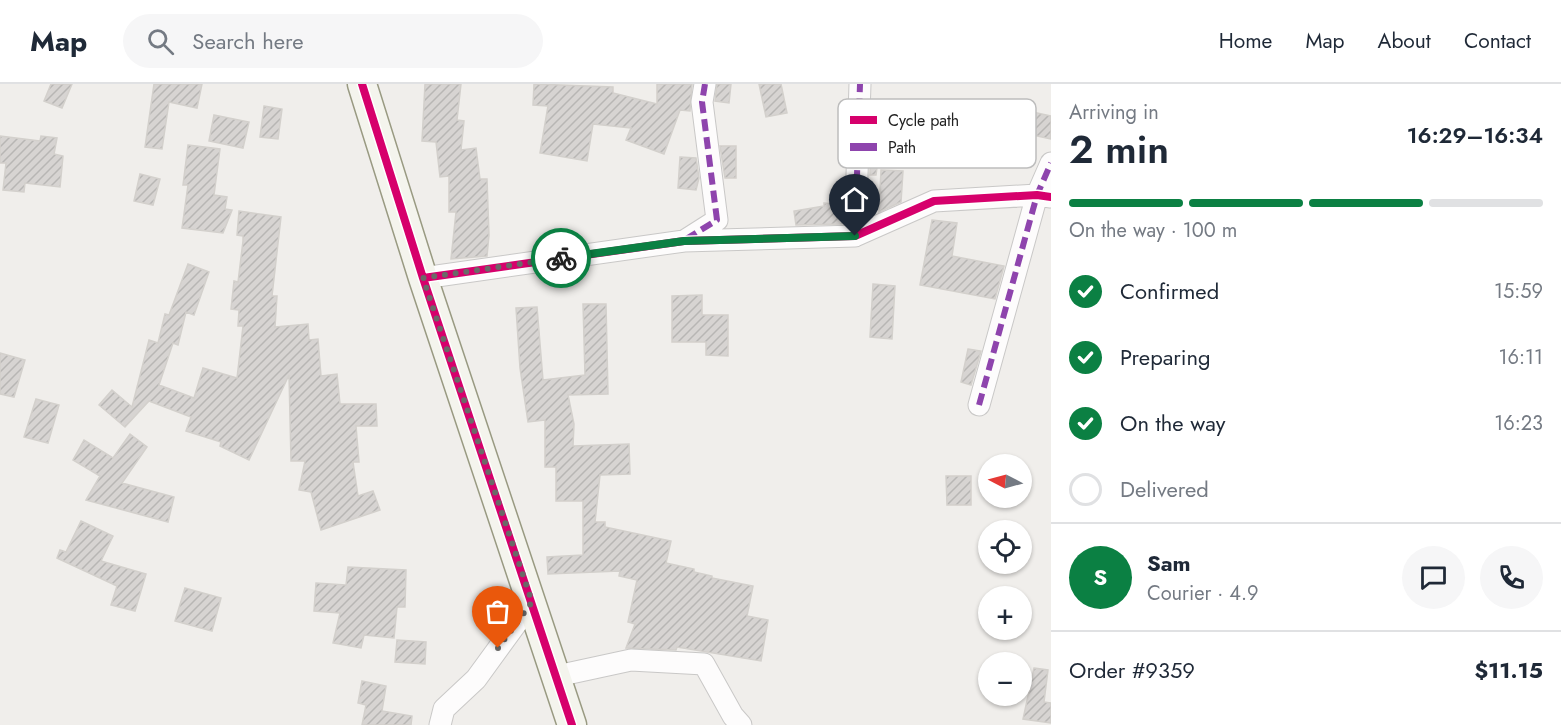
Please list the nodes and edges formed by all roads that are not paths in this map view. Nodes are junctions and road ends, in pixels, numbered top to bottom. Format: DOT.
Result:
graph roads {
  1 [pos="362,84"];
  2 [pos="705,84"];
  3 [pos="860,84"];
  4 [pos="860,99"];
  5 [pos="1051,163"];
  6 [pos="857,168"];
  7 [pos="1044,196"];
  8 [pos="855,236"];
  9 [pos="684,241"];
  10 [pos="423,278"];
  11 [pos="979,405"];
  12 [pos="532,602"];
  13 [pos="557,676"];
  14 [pos="440,725"];
  15 [pos="572,725"];
  16 [pos="741,725"];
  1 -- 10 [label="street"];
  2 -- 9 [label="street"];
  3 -- 4 [label="street"];
  5 -- 7 [label="street"];
  6 -- 8 [label="street"];
  7 -- 8 [label="street"];
  7 -- 11 [label="street"];
  8 -- 9 [label="street"];
  9 -- 10 [label="street"];
  10 -- 12 [label="street"];
  12 -- 13 [label="street"];
  12 -- 14 [label="street"];
  13 -- 15 [label="street"];
  13 -- 16 [label="street"];
}
